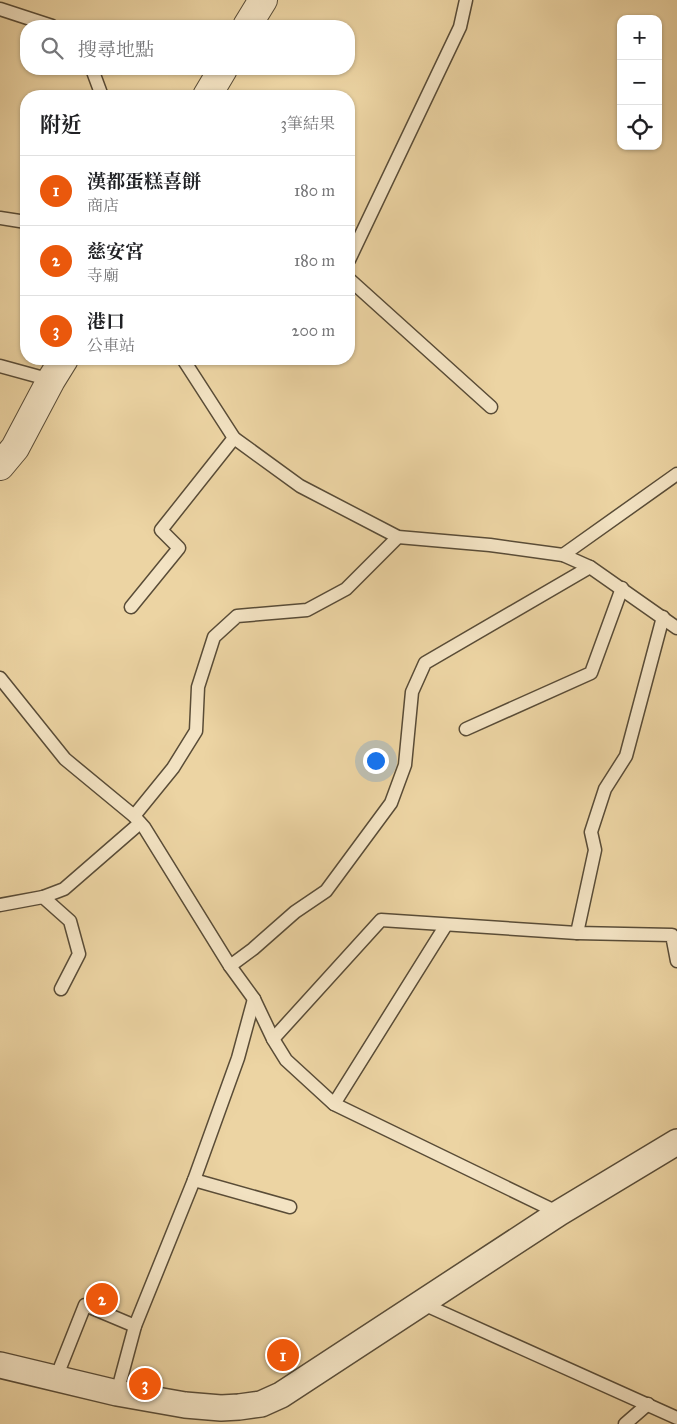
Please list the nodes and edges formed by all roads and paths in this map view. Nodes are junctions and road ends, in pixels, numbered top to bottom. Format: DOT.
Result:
graph roads {
  1 [pos="262,0"];
  2 [pos="466,0"];
  3 [pos="0,9"];
  4 [pos="34,20"];
  5 [pos="251,20"];
  6 [pos="94,75"];
  7 [pos="220,75"];
  8 [pos="100,90"];
  9 [pos="211,90"];
  10 [pos="0,218"];
  11 [pos="20,221"];
  12 [pos="355,247"];
  13 [pos="355,284"];
  14 [pos="187,365"];
  15 [pos="0,366"];
  16 [pos="58,369"];
  17 [pos="492,407"];
  18 [pos="234,438"];
  19 [pos="0,466"];
  20 [pos="677,474"];
  21 [pos="398,537"];
  22 [pos="563,554"];
  23 [pos="590,567"];
  24 [pos="622,588"];
  25 [pos="131,607"];
  26 [pos="663,617"];
  27 [pos="677,628"];
  28 [pos="0,678"];
  29 [pos="466,729"];
  30 [pos="138,820"];
  31 [pos="43,897"];
  32 [pos="0,905"];
  33 [pos="446,925"];
  34 [pos="578,933"];
  35 [pos="677,961"];
  36 [pos="230,966"];
  37 [pos="61,989"];
  38 [pos="254,999"];
  39 [pos="273,1039"];
  40 [pos="334,1104"];
  41 [pos="677,1142"];
  42 [pos="194,1180"];
  43 [pos="290,1207"];
  44 [pos="559,1213"];
  45 [pos="421,1303"];
  46 [pos="135,1326"];
  47 [pos="0,1365"];
  48 [pos="56,1378"];
  49 [pos="117,1393"];
  50 [pos="648,1404"];
  51 [pos="677,1418"];
  52 [pos="625,1424"];
  1 -- 5 [label="street"];
  2 -- 12 [label="lane"];
  3 -- 4 [label="lane"];
  6 -- 8 [label="lane"];
  7 -- 9 [label="street"];
  10 -- 11 [label="lane"];
  13 -- 17 [label="lane"];
  14 -- 18 [label="lane"];
  15 -- 16 [label="lane"];
  16 -- 19 [label="street"];
  18 -- 21 [label="lane"];
  18 -- 25 [label="lane"];
  20 -- 22 [label="lane"];
  21 -- 22 [label="lane"];
  21 -- 30 [label="lane"];
  22 -- 23 [label="lane"];
  23 -- 24 [label="lane"];
  23 -- 36 [label="lane"];
  24 -- 26 [label="lane"];
  24 -- 29 [label="lane"];
  26 -- 27 [label="lane"];
  26 -- 34 [label="lane"];
  28 -- 30 [label="lane"];
  30 -- 31 [label="lane"];
  30 -- 36 [label="lane"];
  31 -- 32 [label="lane"];
  31 -- 37 [label="lane"];
  33 -- 34 [label="lane"];
  33 -- 39 [label="lane"];
  33 -- 40 [label="lane"];
  34 -- 35 [label="lane"];
  36 -- 38 [label="lane"];
  38 -- 39 [label="lane"];
  38 -- 42 [label="lane"];
  39 -- 40 [label="lane"];
  40 -- 44 [label="lane"];
  41 -- 44 [label="street"];
  42 -- 43 [label="lane"];
  42 -- 46 [label="lane"];
  44 -- 45 [label="street"];
  45 -- 49 [label="street"];
  45 -- 50 [label="lane"];
  46 -- 48 [label="lane"];
  46 -- 49 [label="lane"];
  47 -- 48 [label="street"];
  48 -- 49 [label="street"];
  50 -- 51 [label="lane"];
  50 -- 52 [label="lane"];
}
